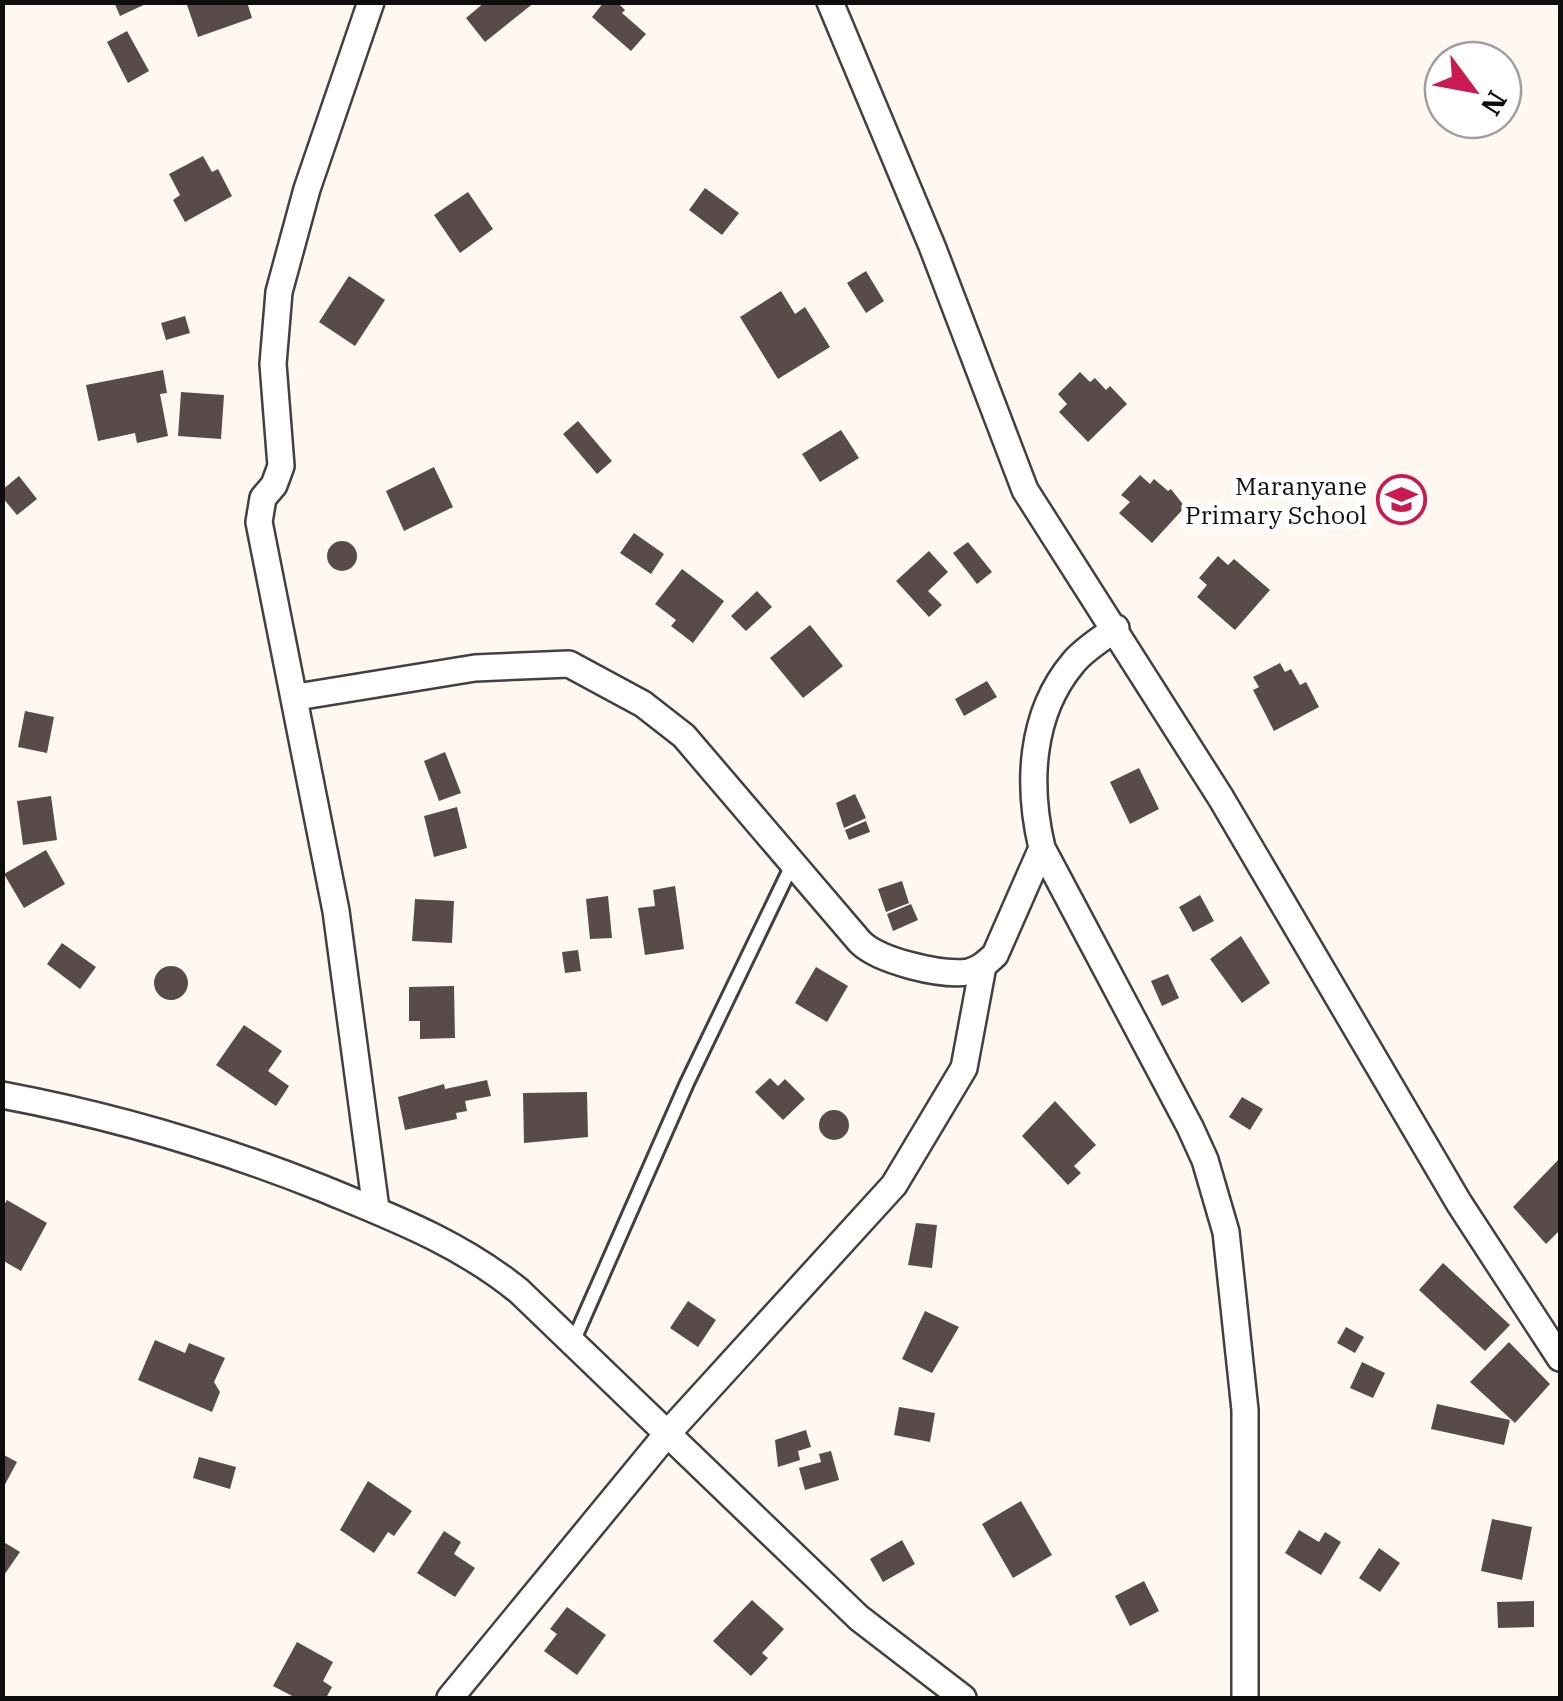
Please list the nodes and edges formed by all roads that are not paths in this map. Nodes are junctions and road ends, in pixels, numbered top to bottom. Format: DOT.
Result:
graph roads {
  1 [pos="371,2"];
  2 [pos="830,2"];
  3 [pos="1116,628"];
  4 [pos="296,697"];
  5 [pos="1042,848"];
  6 [pos="792,865"];
  7 [pos="983,966"];
  8 [pos="2,1095"];
  9 [pos="376,1209"];
  10 [pos="573,1342"];
  11 [pos="1560,1358"];
  12 [pos="667,1434"];
  13 [pos="461,1693"];
  14 [pos="963,1698"];
  15 [pos="1245,1698"];
  1 -- 4 [label="street"];
  2 -- 3 [label="street"];
  3 -- 5 [label="street"];
  3 -- 11 [label="street"];
  4 -- 6 [label="street"];
  4 -- 9 [label="street"];
  5 -- 7 [label="street"];
  5 -- 15 [label="street"];
  6 -- 7 [label="street"];
  6 -- 10 [label="lane"];
  7 -- 12 [label="street"];
  8 -- 9 [label="street"];
  9 -- 10 [label="street"];
  10 -- 12 [label="street"];
  12 -- 13 [label="street"];
  12 -- 14 [label="street"];
}
